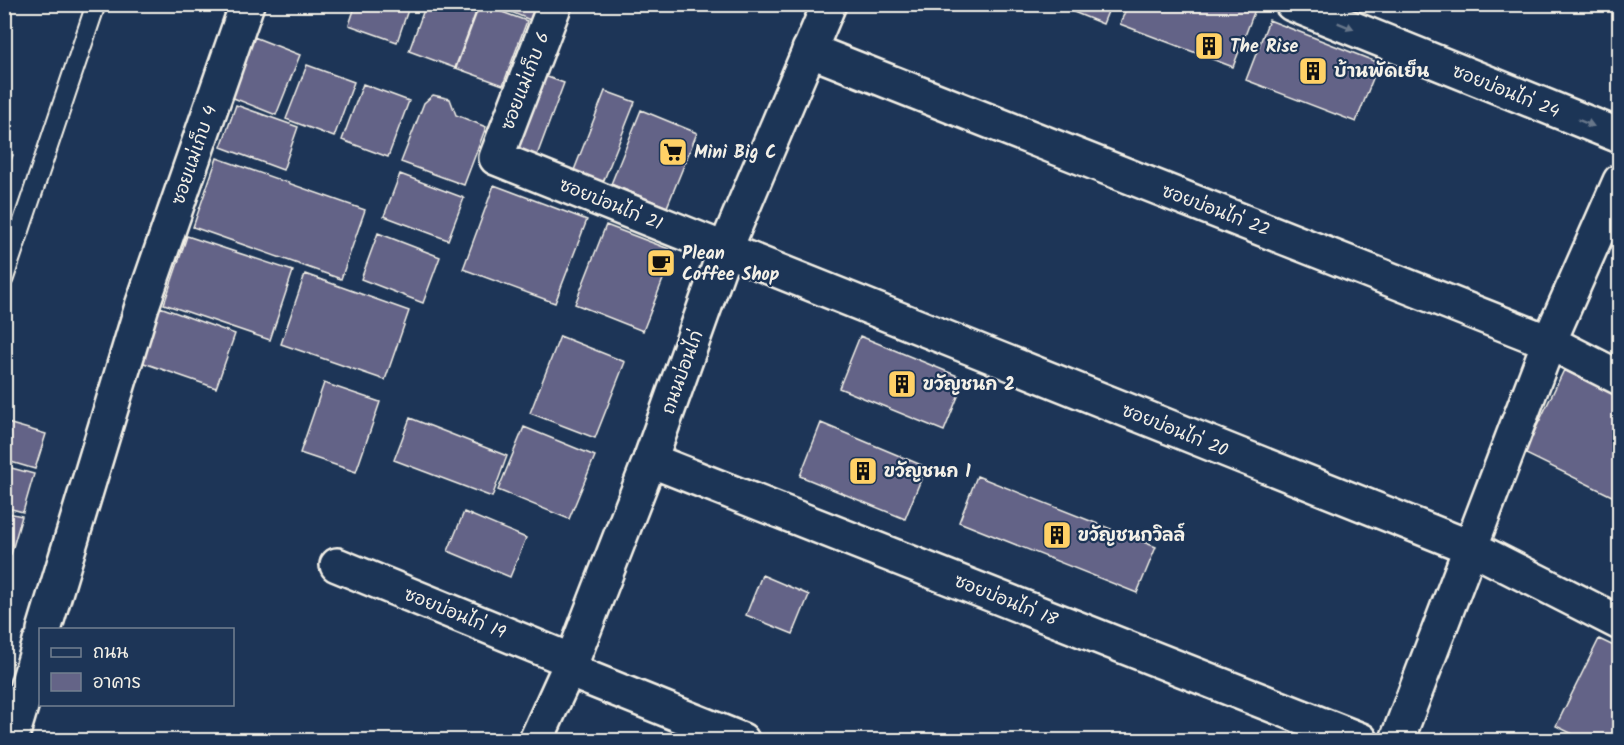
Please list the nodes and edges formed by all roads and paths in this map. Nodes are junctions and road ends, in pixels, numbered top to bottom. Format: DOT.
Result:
graph roads {
  1 [pos="96,4"];
  2 [pos="247,4"];
  3 [pos="555,4"];
  4 [pos="829,4"];
  5 [pos="1292,4"];
  6 [pos="809,50"];
  7 [pos="1620,136"];
  8 [pos="496,158"];
  9 [pos="1620,181"];
  10 [pos="725,250"];
  11 [pos="4,278"];
  12 [pos="1550,342"];
  13 [pos="1620,378"];
  14 [pos="650,460"];
  15 [pos="1472,548"];
  16 [pos="337,565"];
  17 [pos="1620,623"];
  18 [pos="45,628"];
  19 [pos="39,645"];
  20 [pos="570,665"];
  21 [pos="11,741"];
  22 [pos="536,741"];
  23 [pos="742,741"];
  24 [pos="1361,741"];
  25 [pos="1397,741"];
  1 -- 11 [label="lane"];
  2 -- 18 [label="street, ซอยแม่เก็บ 4"];
  3 -- 8 [label="street, ซอยแม่เก็บ 6"];
  4 -- 6 [label="street, ถนนบ่อนไก่"];
  5 -- 7 [label="street, ซอยบ่อนไก่ 24, one-way"];
  6 -- 10 [label="street, ถนนบ่อนไก่"];
  6 -- 12 [label="street, ซอยบ่อนไก่ 22"];
  8 -- 10 [label="street, ซอยบ่อนไก่ 21"];
  9 -- 12 [label="street"];
  10 -- 14 [label="street, ถนนบ่อนไก่"];
  10 -- 15 [label="street, ซอยบ่อนไก่ 20"];
  12 -- 13 [label="street, ซอยบ่อนไก่ 22"];
  12 -- 15 [label="street"];
  14 -- 20 [label="street, ถนนบ่อนไก่"];
  14 -- 24 [label="street, ซอยบ่อนไก่ 18"];
  15 -- 17 [label="street, ซอยบ่อนไก่ 20"];
  15 -- 25 [label="street"];
  16 -- 20 [label="street, ซอยบ่อนไก่ 19"];
  19 -- 21 [label="street"];
  20 -- 22 [label="street, ถนนบ่อนไก่"];
  20 -- 23 [label="street, ซอยบ่อนไก่ 19"];
}
